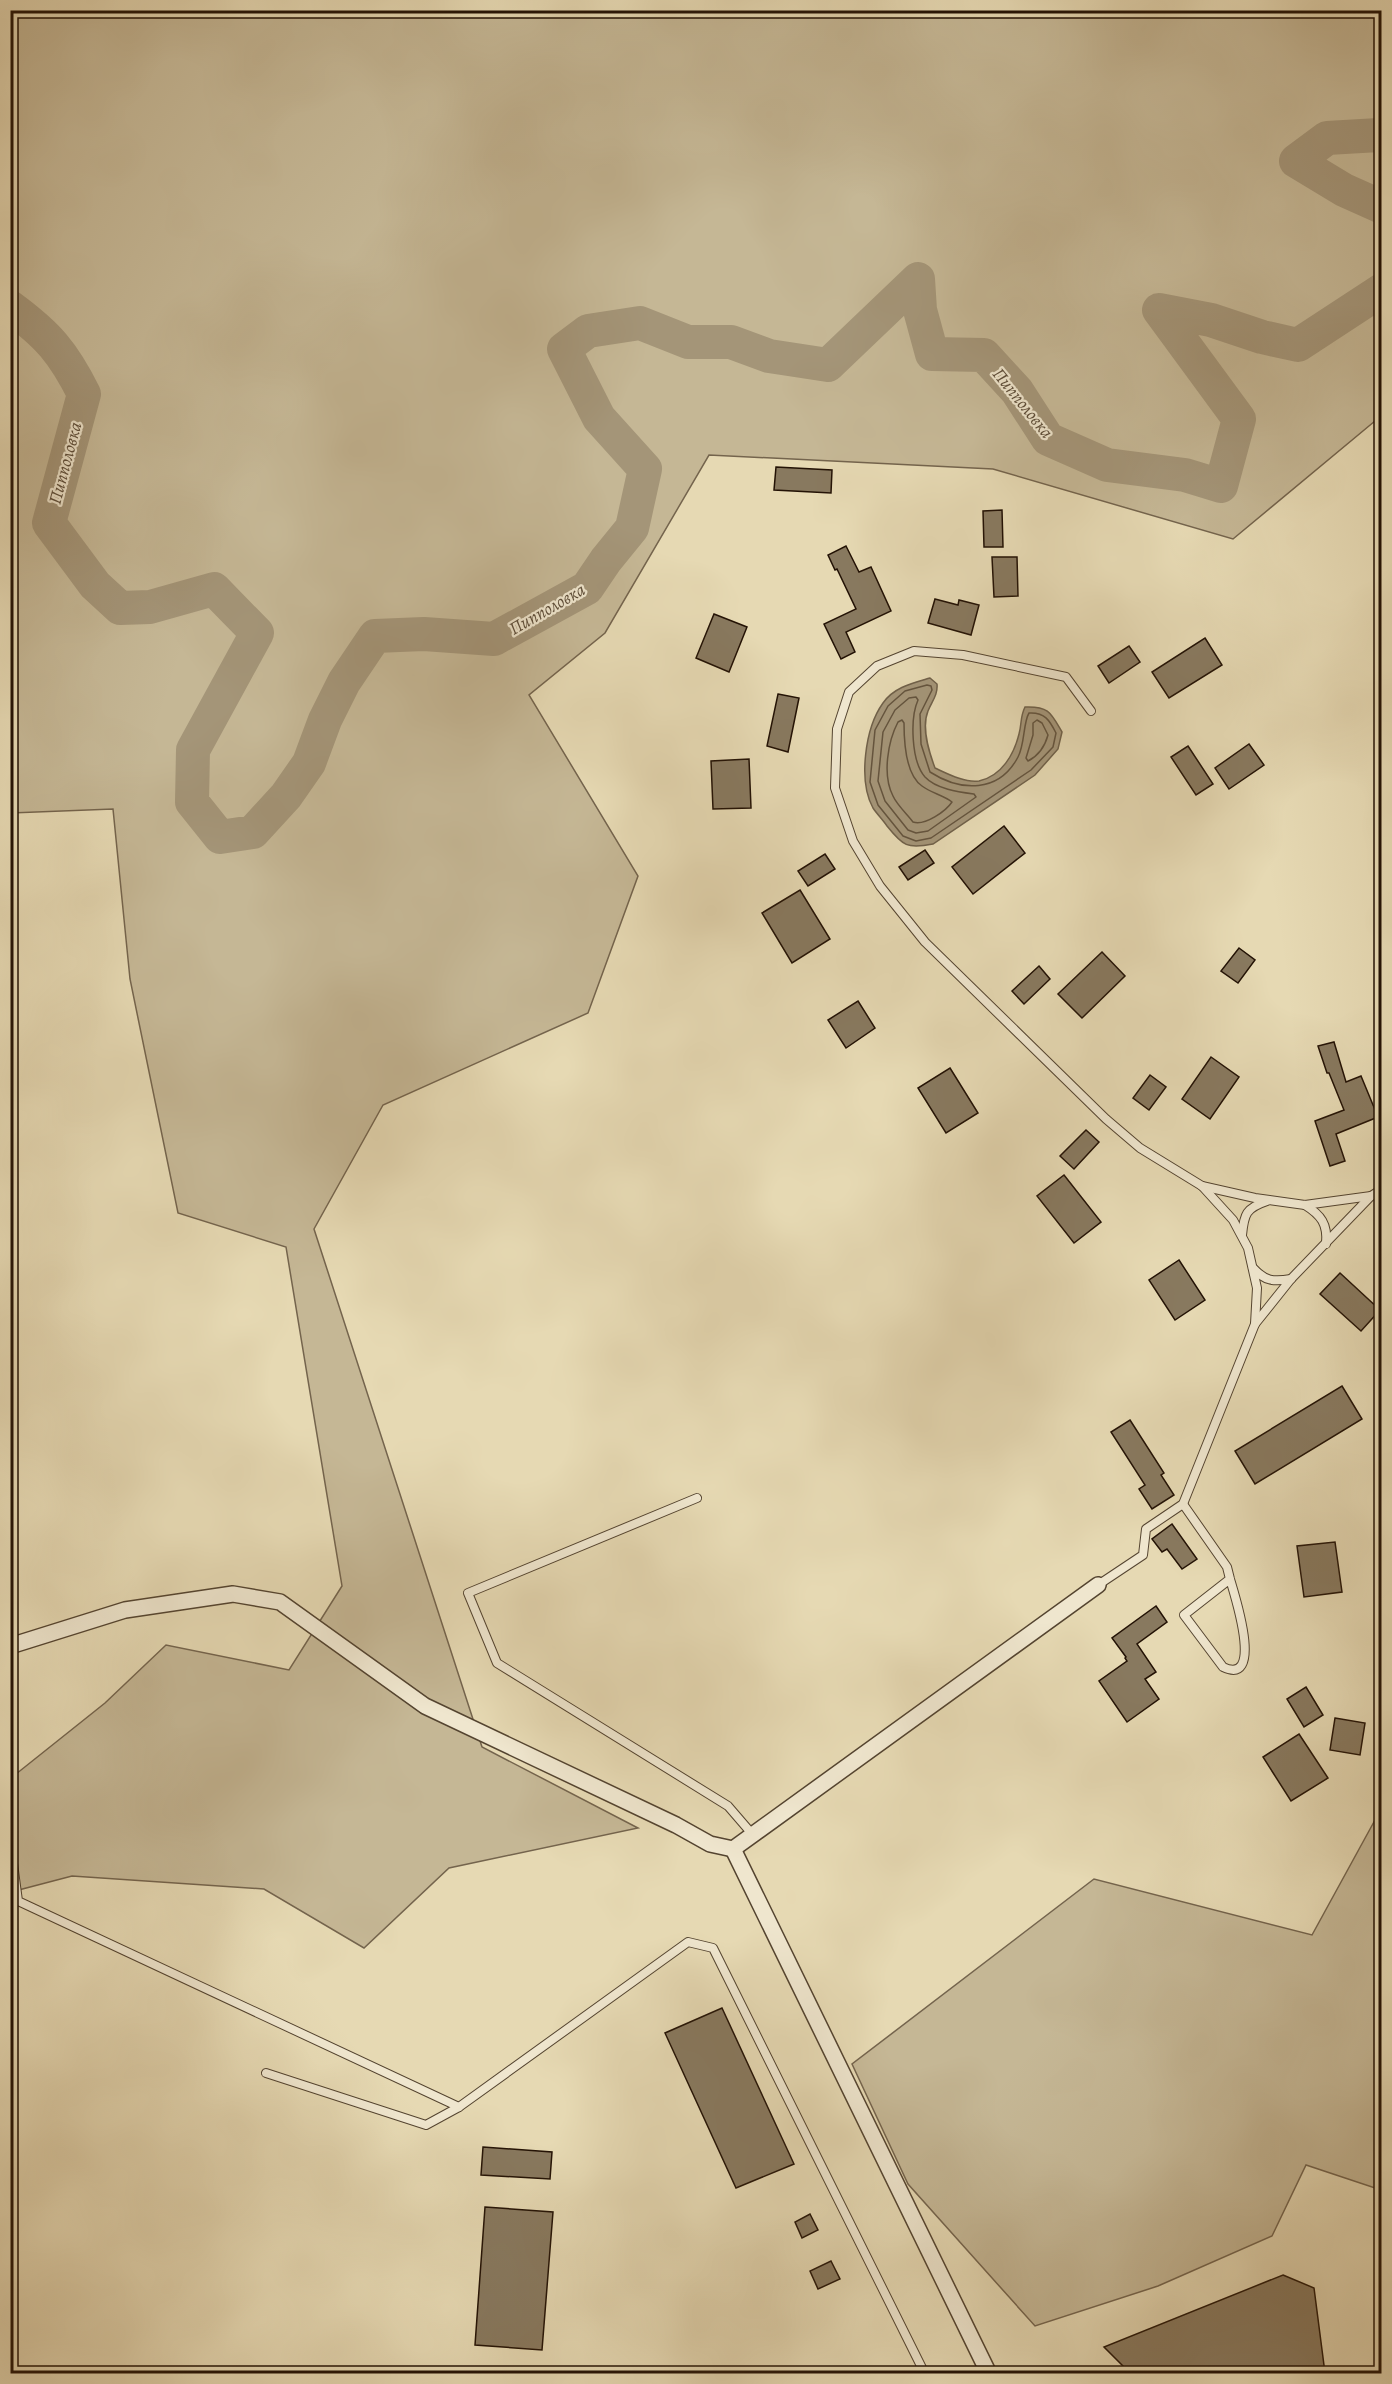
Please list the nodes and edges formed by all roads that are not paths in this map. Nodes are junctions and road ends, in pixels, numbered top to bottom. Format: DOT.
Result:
graph roads {
  1 [pos="1091,711"];
  2 [pos="1202,1186"];
  3 [pos="1382,1189"];
  4 [pos="1371,1196"];
  5 [pos="1269,1200"];
  6 [pos="1305,1205"];
  7 [pos="1242,1236"];
  8 [pos="1326,1244"];
  9 [pos="1252,1267"];
  10 [pos="1291,1279"];
  11 [pos="1255,1324"];
  12 [pos="697,1498"];
  13 [pos="1183,1504"];
  14 [pos="1230,1579"];
  15 [pos="1098,1585"];
  16 [pos="10,1646"];
  17 [pos="753,1834"];
  18 [pos="10,1841"];
  19 [pos="733,1849"];
  20 [pos="266,2073"];
  21 [pos="459,2107"];
  22 [pos="926,2373"];
  23 [pos="989,2373"];
  1 -- 2 [label="lane"];
  2 -- 5 [label="lane"];
  2 -- 7 [label="lane"];
  3 -- 4 [label="lane"];
  4 -- 6 [label="lane"];
  4 -- 8 [label="lane"];
  5 -- 6 [label="lane"];
  5 -- 7 [label="lane"];
  6 -- 8 [label="lane"];
  7 -- 9 [label="lane"];
  8 -- 10 [label="lane"];
  9 -- 10 [label="lane"];
  9 -- 11 [label="lane"];
  10 -- 11 [label="lane"];
  11 -- 13 [label="lane"];
  12 -- 17 [label="lane"];
  13 -- 14 [label="lane"];
  13 -- 15 [label="lane"];
  14 -- 14 [label="lane"];
  15 -- 17 [label="street"];
  16 -- 19 [label="street"];
  17 -- 19 [label="street"];
  18 -- 21 [label="lane"];
  19 -- 23 [label="street"];
  20 -- 21 [label="lane"];
  21 -- 22 [label="lane"];
}
